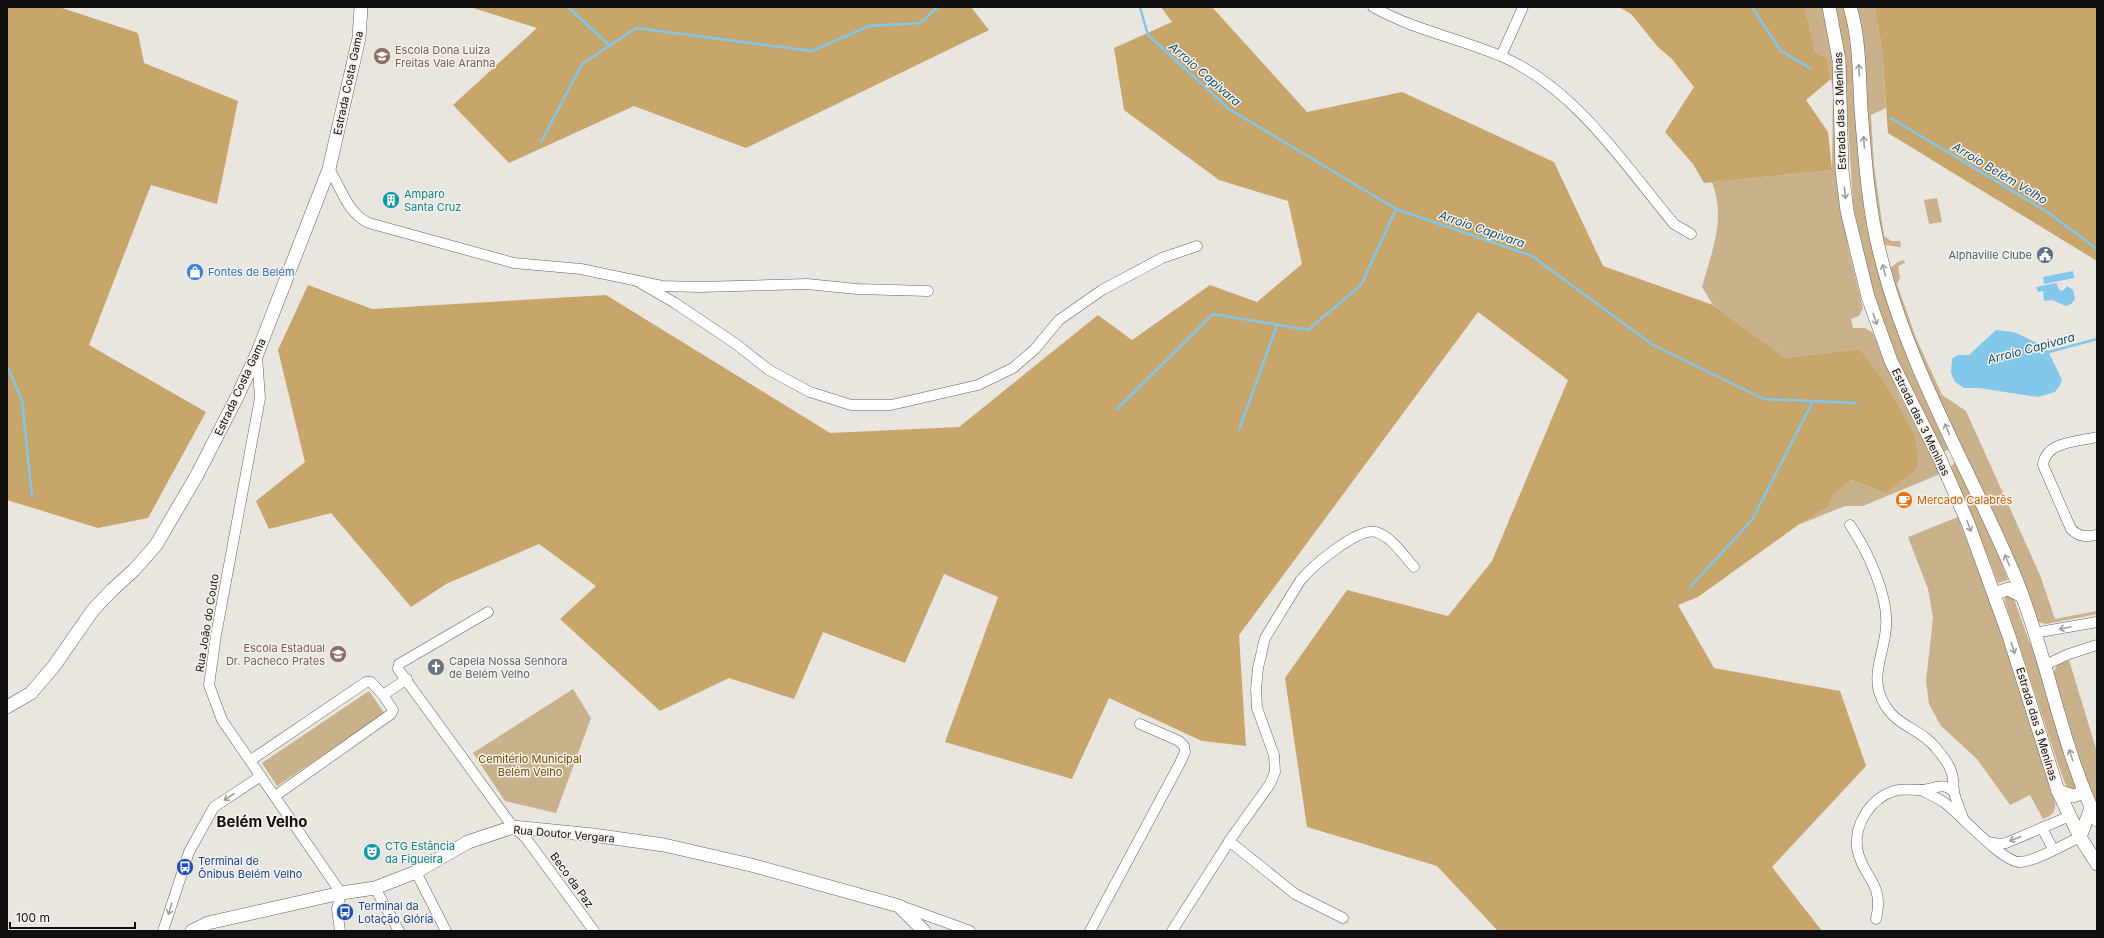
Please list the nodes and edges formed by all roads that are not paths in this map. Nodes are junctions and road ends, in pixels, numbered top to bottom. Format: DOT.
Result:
graph roads {
  1 [pos="360,7"];
  2 [pos="1373,7"];
  3 [pos="1523,7"];
  4 [pos="1829,7"];
  5 [pos="1850,7"];
  6 [pos="1501,56"];
  7 [pos="329,169"];
  8 [pos="1691,234"];
  9 [pos="1197,246"];
  10 [pos="637,281"];
  11 [pos="928,291"];
  12 [pos="257,354"];
  13 [pos="2097,437"];
  14 [pos="1957,450"];
  15 [pos="1940,459"];
  16 [pos="1850,525"];
  17 [pos="2097,535"];
  18 [pos="1414,567"];
  19 [pos="1994,594"];
  20 [pos="2022,596"];
  21 [pos="488,612"];
  22 [pos="2097,622"];
  23 [pos="2034,633"];
  24 [pos="2097,645"];
  25 [pos="2045,665"];
  26 [pos="406,679"];
  27 [pos="383,695"];
  28 [pos="7,707"];
  29 [pos="1140,724"];
  30 [pos="251,760"];
  31 [pos="1945,761"];
  32 [pos="261,776"];
  33 [pos="1940,787"];
  34 [pos="1921,790"];
  35 [pos="2058,791"];
  36 [pos="2084,792"];
  37 [pos="1954,793"];
  38 [pos="275,796"];
  39 [pos="1944,802"];
  40 [pos="2091,808"];
  41 [pos="2070,816"];
  42 [pos="1963,818"];
  43 [pos="2097,820"];
  44 [pos="513,828"];
  45 [pos="2042,828"];
  46 [pos="2080,837"];
  47 [pos="1229,841"];
  48 [pos="1988,842"];
  49 [pos="2053,849"];
  50 [pos="2097,864"];
  51 [pos="416,872"];
  52 [pos="375,888"];
  53 [pos="341,893"];
  54 [pos="899,906"];
  55 [pos="1343,918"];
  56 [pos="1876,919"];
  57 [pos="163,931"];
  58 [pos="192,931"];
  59 [pos="340,931"];
  60 [pos="399,931"];
  61 [pos="446,931"];
  62 [pos="594,931"];
  63 [pos="924,931"];
  64 [pos="970,931"];
  65 [pos="1090,931"];
  66 [pos="1172,931"];
  1 -- 7 [label="main road, Estrada Costa Gama"];
  2 -- 6 [label="street"];
  3 -- 6 [label="street"];
  4 -- 15 [label="main road, Estrada das 3 Meninas, one-way"];
  14 -- 5 [label="main road, Estrada das 3 Meninas, one-way"];
  6 -- 8 [label="street"];
  7 -- 10 [label="street"];
  7 -- 12 [label="main road, Estrada Costa Gama"];
  9 -- 10 [label="street"];
  10 -- 11 [label="street"];
  12 -- 28 [label="main road, Estrada Costa Gama"];
  12 -- 30 [label="street, Rua João do Couto"];
  13 -- 17 [label="street"];
  14 -- 15 [label="main road"];
  20 -- 14 [label="main road, Estrada das 3 Meninas, one-way"];
  15 -- 19 [label="main road, Estrada das 3 Meninas, one-way"];
  16 -- 31 [label="street"];
  18 -- 47 [label="street"];
  19 -- 20 [label="main road"];
  19 -- 35 [label="main road, Estrada das 3 Meninas, one-way"];
  20 -- 23 [label="main road, Estrada das 3 Meninas"];
  21 -- 26 [label="street, Beco da Paz"];
  22 -- 23 [label="street, one-way"];
  23 -- 25 [label="main road, Estrada das 3 Meninas"];
  24 -- 25 [label="street"];
  36 -- 25 [label="main road, Estrada das 3 Meninas, one-way"];
  26 -- 27 [label="street"];
  26 -- 44 [label="street, Beco da Paz"];
  27 -- 30 [label="street"];
  27 -- 38 [label="street"];
  29 -- 65 [label="street"];
  30 -- 32 [label="street, Rua João do Couto"];
  31 -- 33 [label="street"];
  31 -- 37 [label="street"];
  32 -- 38 [label="street, Rua João do Couto"];
  32 -- 57 [label="street, one-way"];
  33 -- 34 [label="street"];
  33 -- 37 [label="street"];
  33 -- 39 [label="street"];
  34 -- 39 [label="street"];
  34 -- 56 [label="street"];
  35 -- 36 [label="main road"];
  35 -- 41 [label="main road, Estrada das 3 Meninas"];
  36 -- 40 [label="main road, Estrada das 3 Meninas"];
  37 -- 42 [label="street"];
  38 -- 53 [label="street, Rua João do Couto"];
  39 -- 42 [label="street"];
  40 -- 43 [label="main road, Estrada das 3 Meninas"];
  40 -- 46 [label="main road"];
  41 -- 45 [label="street"];
  41 -- 46 [label="main road, Estrada das 3 Meninas"];
  42 -- 48 [label="street"];
  44 -- 51 [label="main road, Rua Doutor Vergara"];
  44 -- 54 [label="main road, Rua Doutor Vergara"];
  44 -- 62 [label="street, Beco da Paz"];
  45 -- 48 [label="street, one-way"];
  45 -- 49 [label="street"];
  46 -- 49 [label="street"];
  46 -- 50 [label="main road, Estrada das 3 Meninas"];
  47 -- 55 [label="street"];
  47 -- 66 [label="street"];
  48 -- 49 [label="street"];
  51 -- 52 [label="main road, Rua Doutor Vergara"];
  51 -- 61 [label="street"];
  52 -- 53 [label="main road, Rua Doutor Vergara"];
  52 -- 60 [label="street"];
  53 -- 58 [label="main road, Rua Doutor Vergara"];
  53 -- 59 [label="street"];
  54 -- 63 [label="main road"];
  54 -- 64 [label="street"];
}
